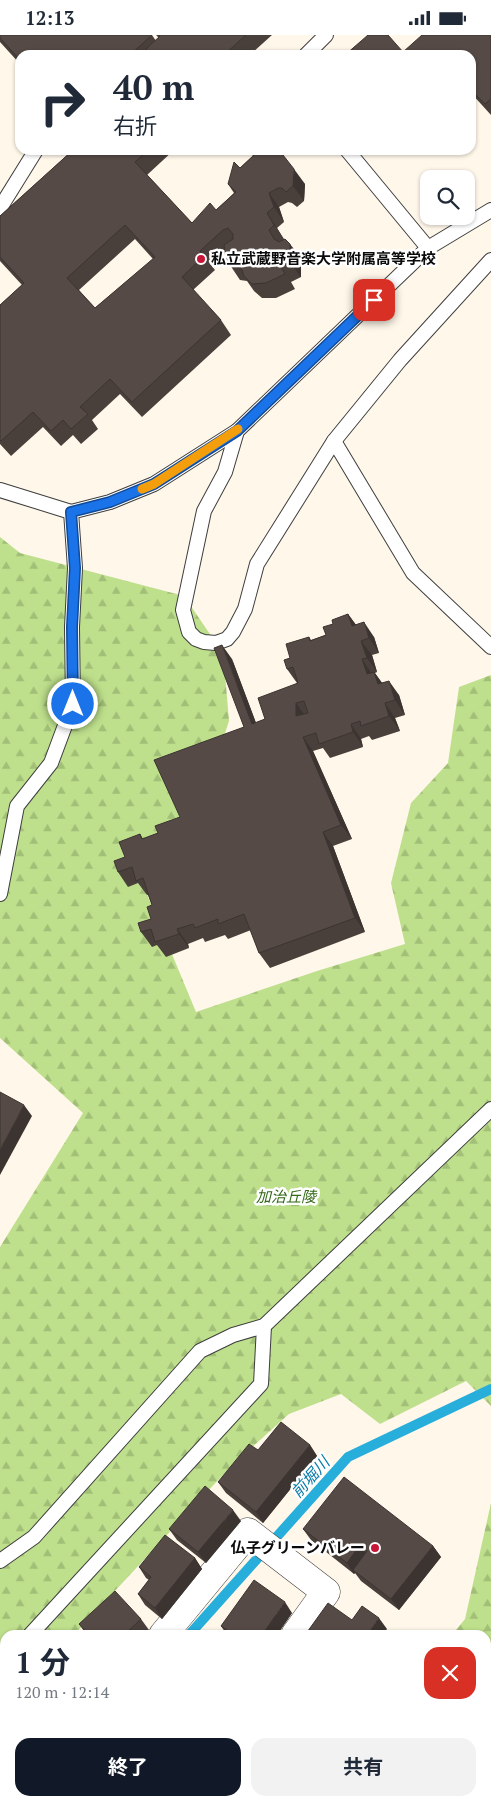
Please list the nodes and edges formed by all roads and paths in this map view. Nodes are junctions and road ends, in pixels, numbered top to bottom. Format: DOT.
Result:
graph roads {
  1 [pos="326,35"];
  2 [pos="311,50"];
  3 [pos="33,155"];
  4 [pos="351,155"];
  5 [pos="0,208"];
  6 [pos="491,210"];
  7 [pos="428,248"];
  8 [pos="491,260"];
  9 [pos="237,431"];
  10 [pos="334,441"];
  11 [pos="0,490"];
  12 [pos="71,512"];
  13 [pos="491,647"];
  14 [pos="0,894"];
  15 [pos="491,1109"];
  16 [pos="264,1326"];
  17 [pos="0,1561"];
  18 [pos="35,1630"];
  19 [pos="168,1630"];
  20 [pos="298,1630"];
  1 -- 2 [label="lane"];
  3 -- 5 [label="lane"];
  4 -- 7 [label="lane"];
  6 -- 7 [label="lane"];
  7 -- 9 [label="lane"];
  8 -- 10 [label="lane"];
  9 -- 10 [label="lane"];
  9 -- 12 [label="lane"];
  10 -- 13 [label="lane"];
  11 -- 12 [label="lane"];
  12 -- 14 [label="lane"];
  15 -- 16 [label="lane"];
  16 -- 17 [label="lane"];
  16 -- 18 [label="lane"];
  19 -- 20 [label="street"];
}
